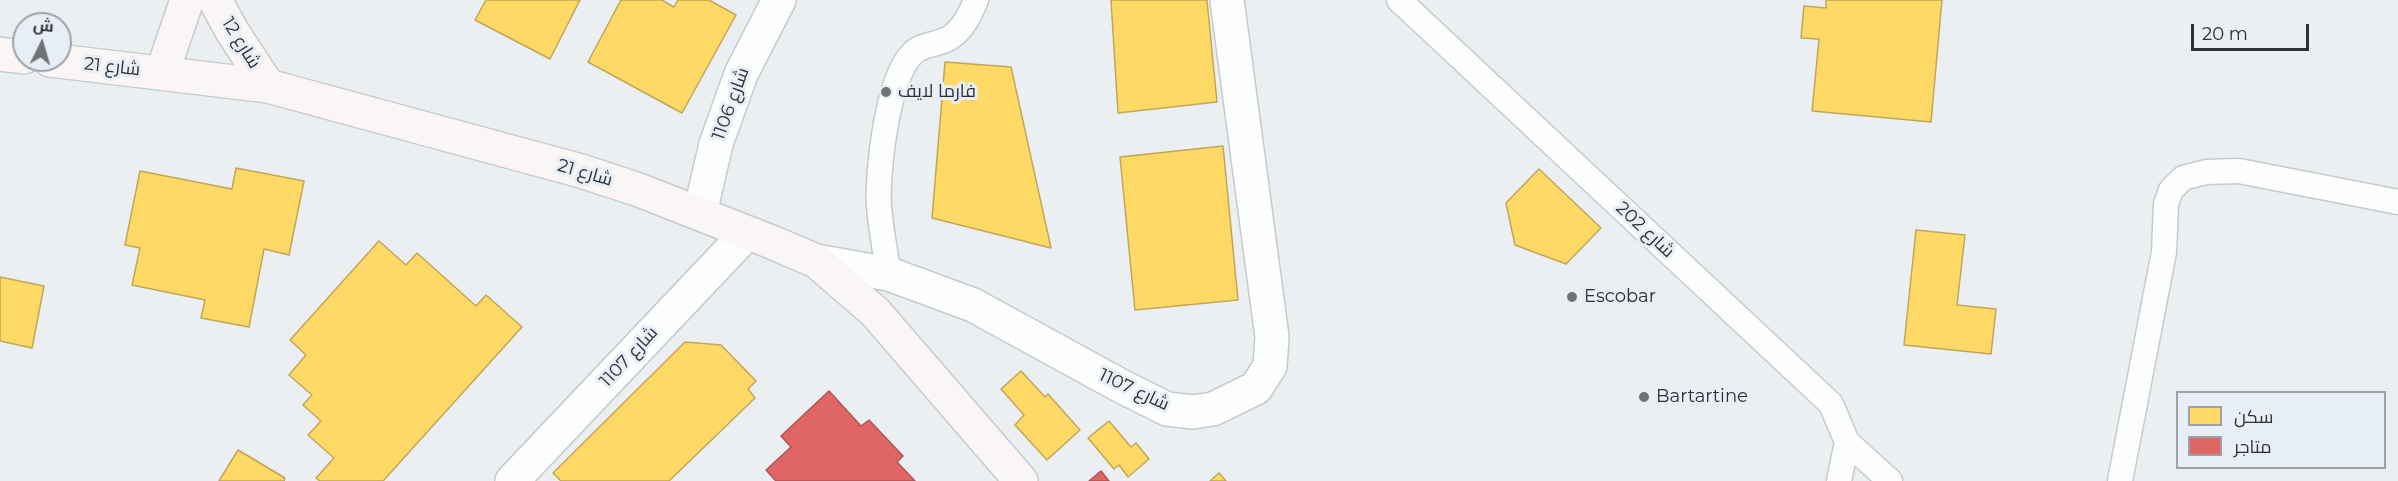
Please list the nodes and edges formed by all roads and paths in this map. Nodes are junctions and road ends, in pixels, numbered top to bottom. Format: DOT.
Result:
graph roads {
  1 [pos="188,0"];
  2 [pos="215,0"];
  3 [pos="778,0"];
  4 [pos="976,0"];
  5 [pos="1227,0"];
  6 [pos="1399,0"];
  7 [pos="72,63"];
  8 [pos="162,73"];
  9 [pos="268,86"];
  10 [pos="2398,202"];
  11 [pos="700,213"];
  12 [pos="747,233"];
  13 [pos="816,261"];
  14 [pos="889,274"];
  15 [pos="1847,442"];
  16 [pos="512,481"];
  17 [pos="1021,481"];
  18 [pos="1839,481"];
  19 [pos="1890,481"];
  20 [pos="2120,481"];
  1 -- 8 [label="main road"];
  2 -- 9 [label="main road, شارع 12"];
  3 -- 11 [label="street, شارع 1106"];
  4 -- 14 [label="lane"];
  5 -- 14 [label="street, شارع 1107"];
  6 -- 15 [label="lane, شارع 202"];
  7 -- 8 [label="main road, شارع 21"];
  8 -- 9 [label="main road, شارع 21"];
  9 -- 11 [label="main road, شارع 21"];
  10 -- 20 [label="lane"];
  11 -- 12 [label="main road, شارع 21"];
  12 -- 13 [label="main road, شارع 21"];
  12 -- 16 [label="street, شارع 1107"];
  13 -- 14 [label="street, شارع 1107"];
  13 -- 17 [label="main road, شارع 21"];
  15 -- 18 [label="lane"];
  15 -- 19 [label="lane"];
}
